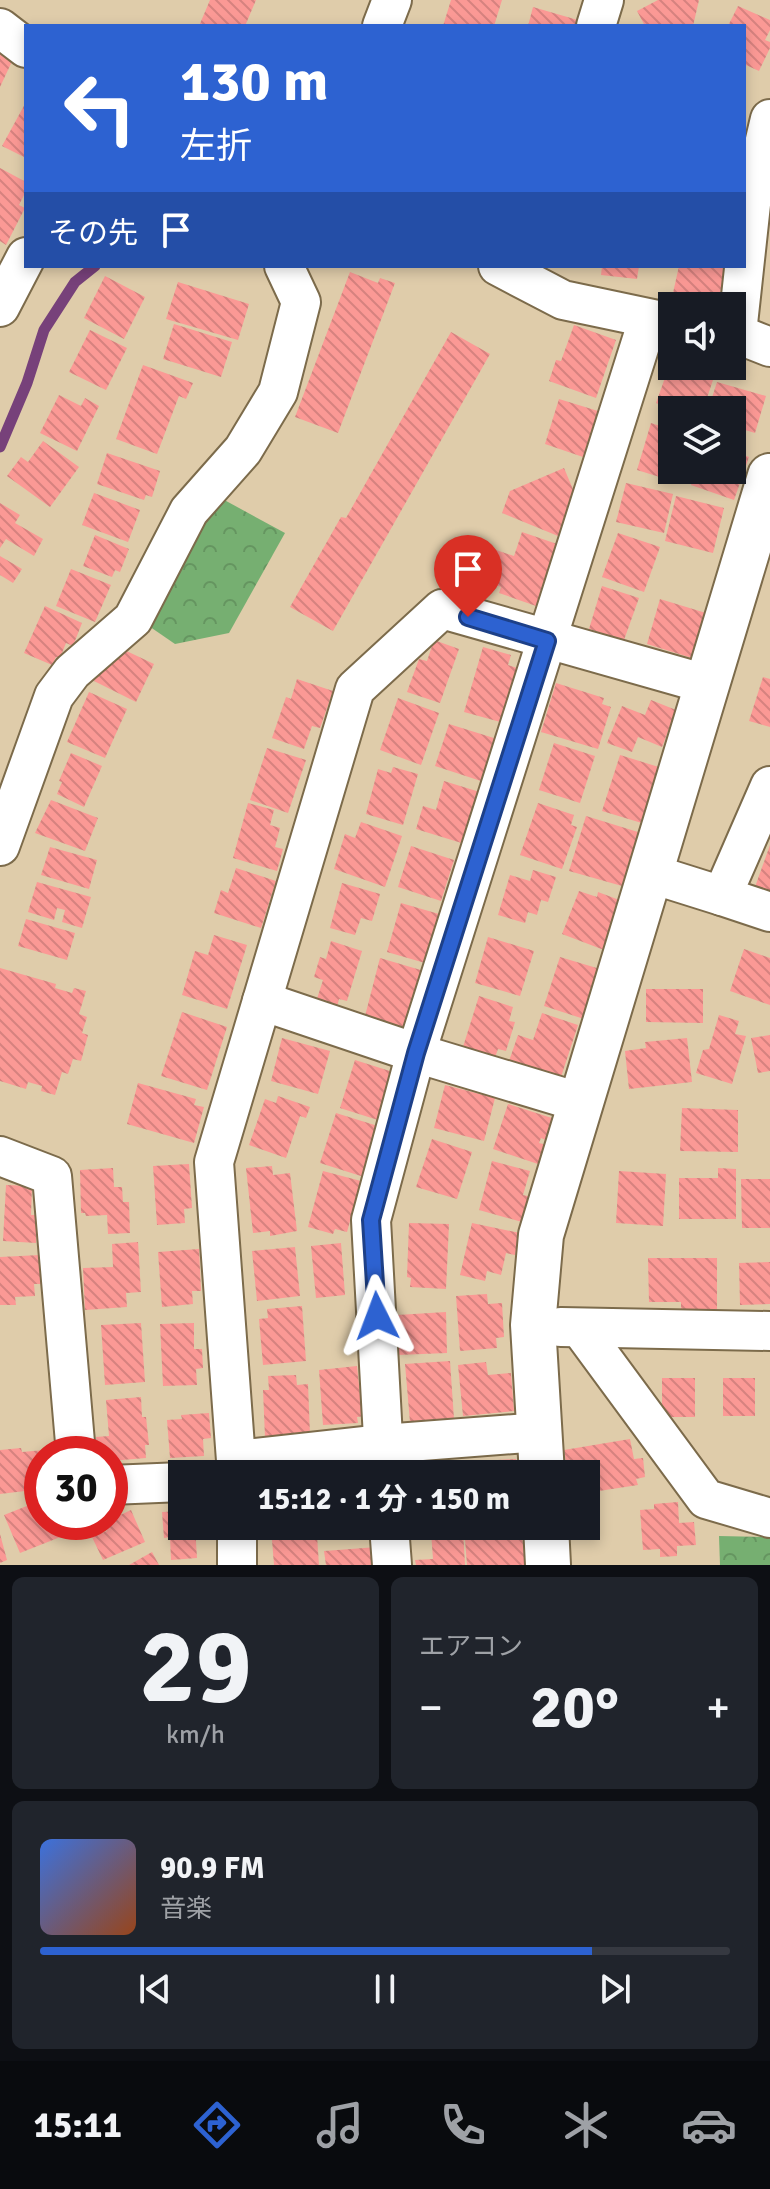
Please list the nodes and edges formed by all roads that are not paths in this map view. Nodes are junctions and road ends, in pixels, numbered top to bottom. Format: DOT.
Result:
graph roads {
  1 [pos="392,0"];
  2 [pos="604,0"];
  3 [pos="383,24"];
  4 [pos="597,24"];
  5 [pos="0,28"];
  6 [pos="24,46"];
  7 [pos="770,119"];
  8 [pos="24,261"];
  9 [pos="285,268"];
  10 [pos="506,268"];
  11 [pos="563,283"];
  12 [pos="0,307"];
  13 [pos="658,321"];
  14 [pos="658,328"];
  15 [pos="746,337"];
  16 [pos="770,476"];
  17 [pos="547,641"];
  18 [pos="706,684"];
  19 [pos="770,786"];
  20 [pos="0,846"];
  21 [pos="652,874"];
  22 [pos="722,896"];
  23 [pos="770,912"];
  24 [pos="262,1001"];
  25 [pos="416,1053"];
  26 [pos="582,1103"];
  27 [pos="0,1156"];
  28 [pos="533,1325"];
  29 [pos="580,1328"];
  30 [pos="770,1331"];
  31 [pos="74,1436"];
  32 [pos="541,1453"];
  33 [pos="384,1459"];
  34 [pos="235,1460"];
  35 [pos="168,1483"];
  36 [pos="128,1484"];
  37 [pos="770,1518"];
  38 [pos="237,1540"];
  39 [pos="390,1540"];
  40 [pos="547,1540"];
  41 [pos="237,1565"];
  42 [pos="392,1565"];
  43 [pos="548,1565"];
  1 -- 3 [label="street"];
  2 -- 4 [label="street"];
  5 -- 6 [label="street"];
  7 -- 15 [label="street"];
  8 -- 12 [label="street"];
  9 -- 20 [label="street"];
  10 -- 11 [label="street"];
  11 -- 13 [label="street"];
  14 -- 17 [label="street"];
  16 -- 18 [label="street"];
  17 -- 18 [label="street"];
  17 -- 24 [label="street"];
  17 -- 25 [label="street"];
  18 -- 21 [label="street"];
  19 -- 22 [label="street"];
  21 -- 22 [label="street"];
  21 -- 26 [label="street"];
  22 -- 23 [label="street"];
  24 -- 25 [label="street"];
  24 -- 34 [label="street"];
  25 -- 26 [label="street"];
  25 -- 33 [label="street"];
  26 -- 28 [label="street"];
  27 -- 31 [label="street"];
  28 -- 29 [label="street"];
  28 -- 32 [label="street"];
  29 -- 30 [label="street"];
  29 -- 37 [label="street"];
  32 -- 33 [label="street"];
  35 -- 36 [label="street"];
  38 -- 41 [label="street"];
  39 -- 42 [label="street"];
  40 -- 43 [label="street"];
}
